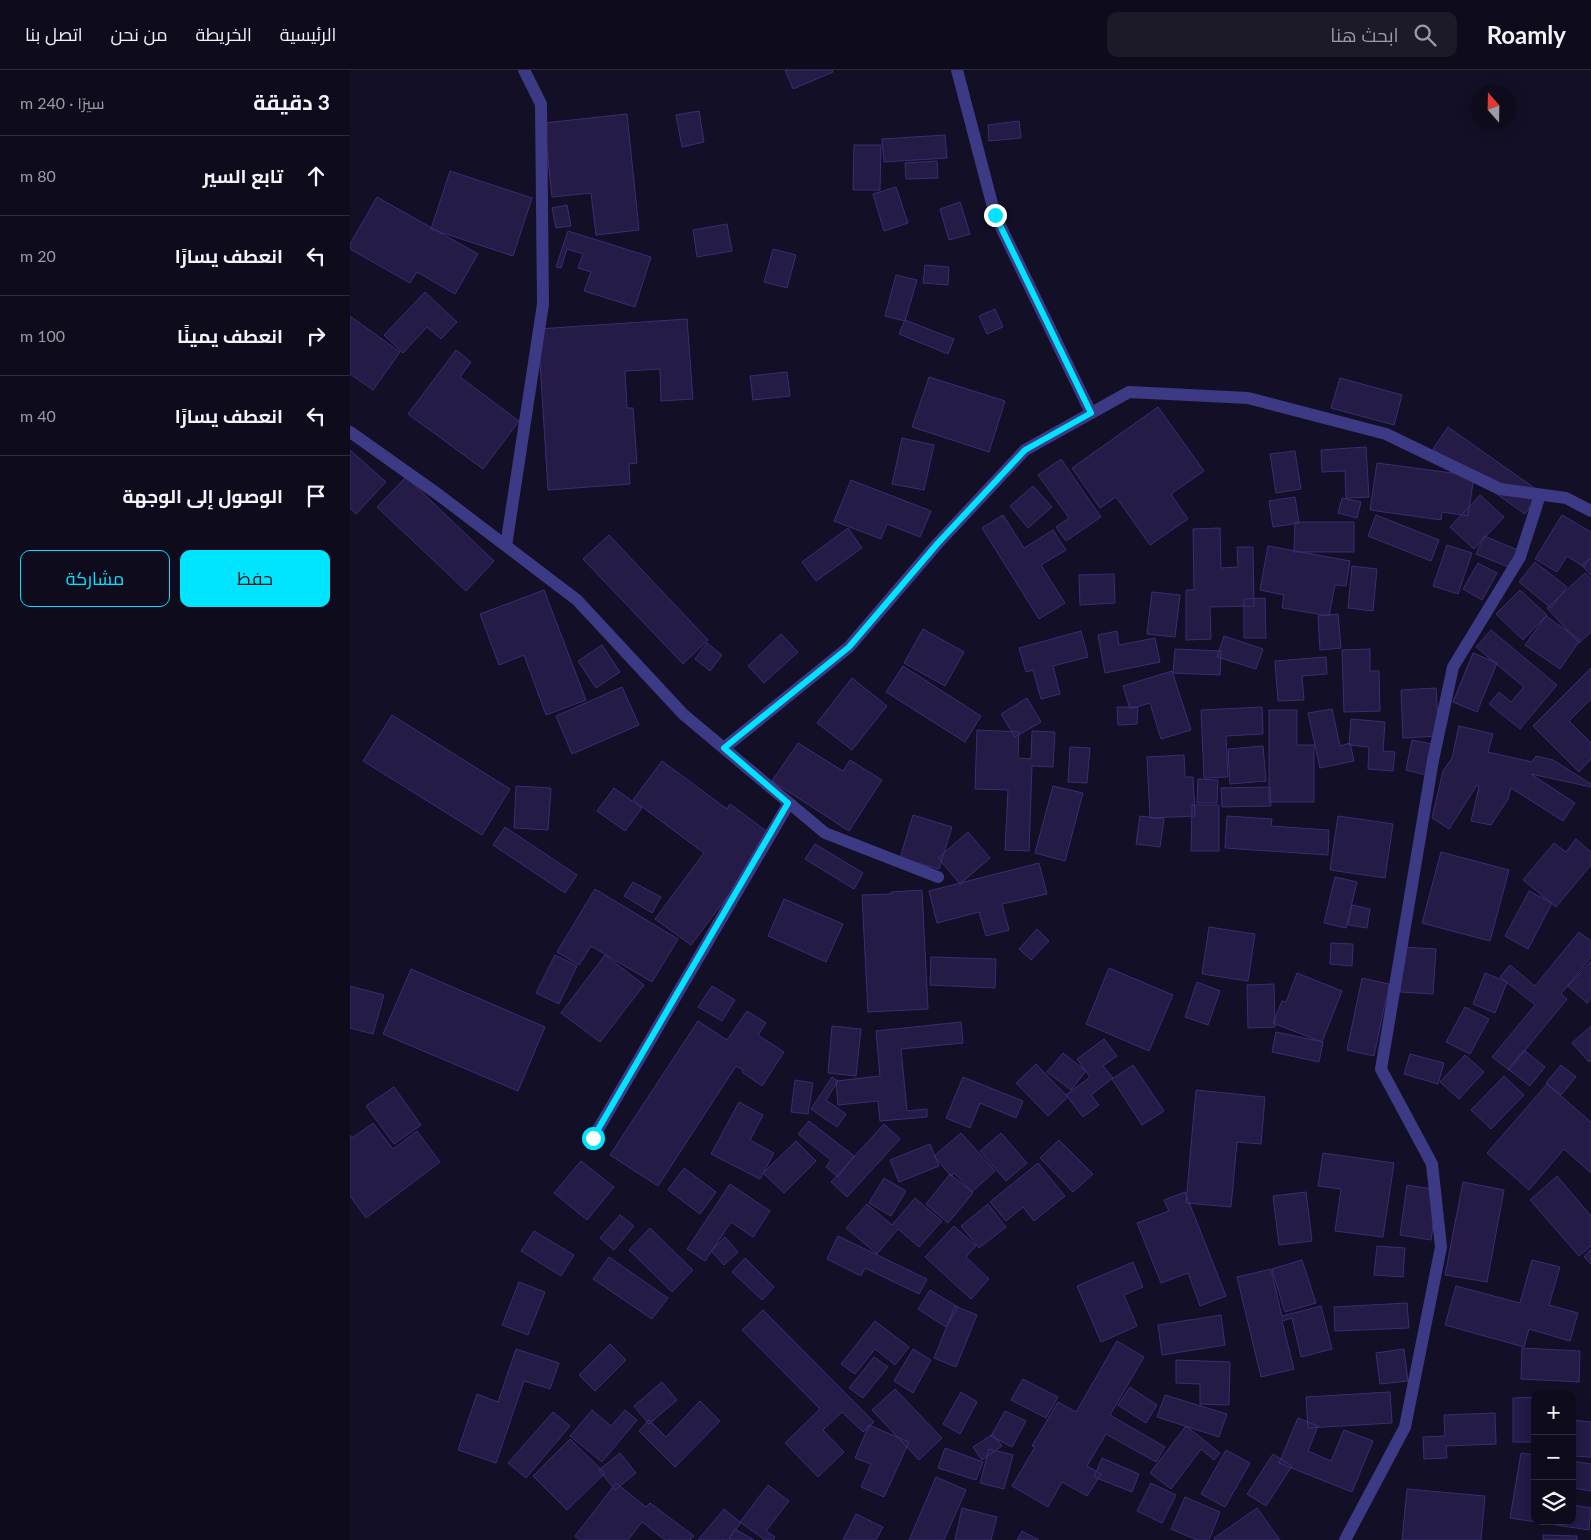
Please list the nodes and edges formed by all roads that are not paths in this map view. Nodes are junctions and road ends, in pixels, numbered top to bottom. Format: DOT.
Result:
graph roads {
  1 [pos="524,70"];
  2 [pos="957,70"];
  3 [pos="1091,413"];
  4 [pos="350,432"];
  5 [pos="1540,495"];
  6 [pos="1591,511"];
  7 [pos="506,546"];
  8 [pos="724,748"];
  9 [pos="788,803"];
  10 [pos="938,877"];
  11 [pos="593,1138"];
  12 [pos="1345,1540"];
  1 -- 7 [label="street"];
  2 -- 3 [label="street"];
  3 -- 5 [label="street"];
  3 -- 8 [label="street"];
  4 -- 7 [label="street"];
  5 -- 6 [label="street"];
  5 -- 12 [label="street"];
  7 -- 8 [label="street"];
  8 -- 9 [label="street"];
  9 -- 10 [label="street"];
  9 -- 11 [label="street"];
}
